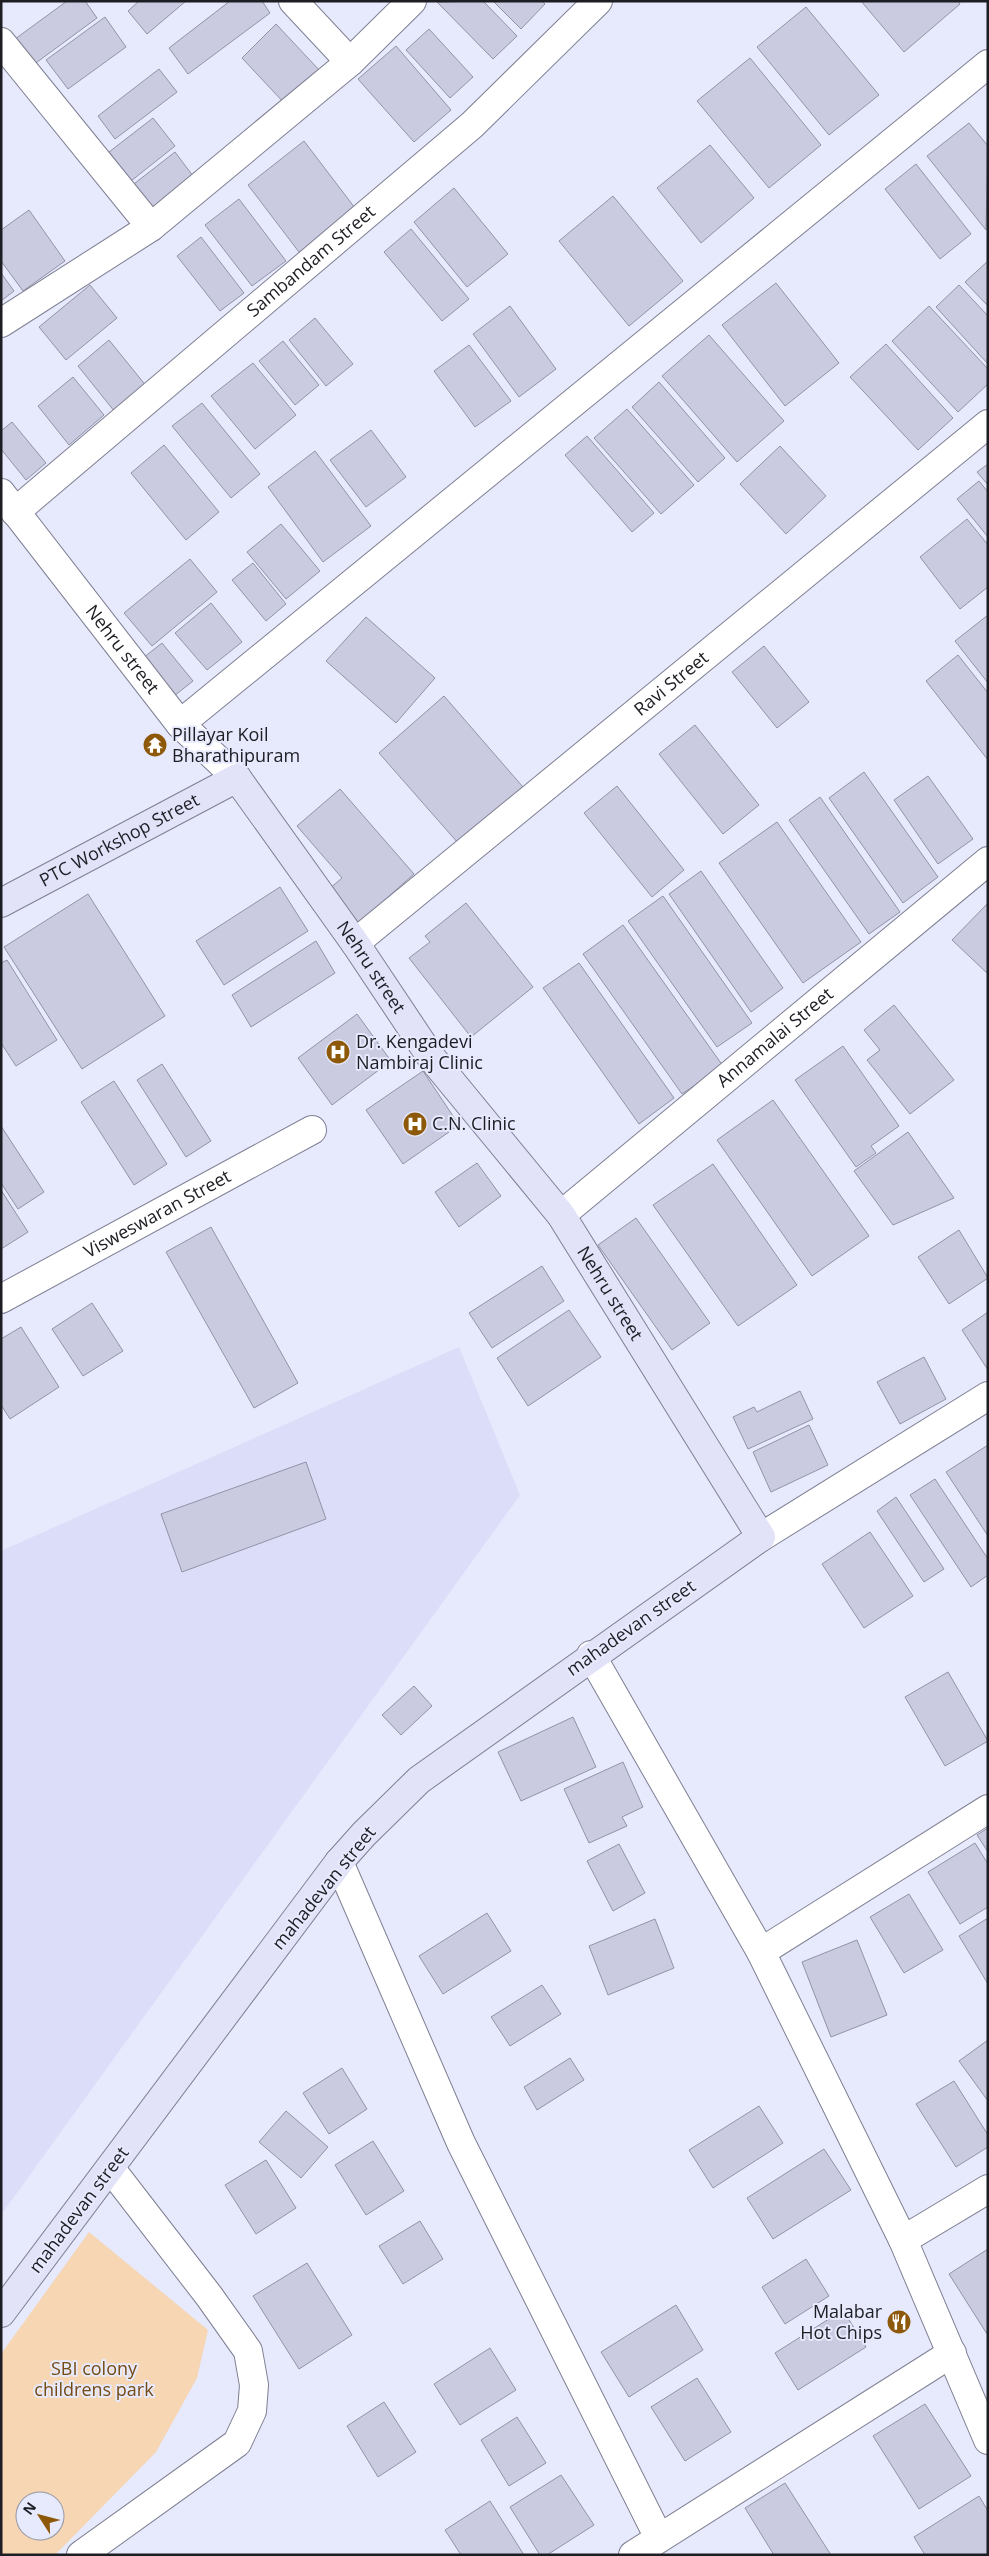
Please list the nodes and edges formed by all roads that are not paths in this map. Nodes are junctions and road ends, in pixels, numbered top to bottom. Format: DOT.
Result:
graph roads {
  1 [pos="294,1"];
  2 [pos="412,1"];
  3 [pos="598,1"];
  4 [pos="1,42"];
  5 [pos="350,62"];
  6 [pos="988,64"];
  7 [pos="151,227"];
  8 [pos="1,324"];
  9 [pos="988,424"];
  10 [pos="8,502"];
  11 [pos="180,724"];
  12 [pos="237,778"];
  13 [pos="988,861"];
  14 [pos="1,903"];
  15 [pos="355,943"];
  16 [pos="312,1130"];
  17 [pos="561,1215"];
  18 [pos="1,1299"];
  19 [pos="988,1396"];
  20 [pos="761,1536"];
  21 [pos="591,1655"];
  22 [pos="988,1808"];
  23 [pos="339,1862"];
  24 [pos="761,1952"];
  25 [pos="111,2169"];
  26 [pos="988,2189"];
  27 [pos="903,2240"];
  28 [pos="1,2312"];
  29 [pos="952,2353"];
  30 [pos="988,2440"];
  31 [pos="659,2538"];
  32 [pos="80,2555"];
  33 [pos="633,2555"];
  1 -- 5 [label="street"];
  2 -- 5 [label="street"];
  3 -- 10 [label="street, Sambandam Street"];
  4 -- 7 [label="street"];
  5 -- 7 [label="street"];
  6 -- 11 [label="street"];
  7 -- 8 [label="street"];
  9 -- 15 [label="street, Ravi Street"];
  10 -- 11 [label="street, Nehru street"];
  11 -- 12 [label="street, Nehru street"];
  12 -- 14 [label="street, PTC Workshop Street"];
  12 -- 15 [label="street, Nehru street"];
  13 -- 17 [label="street, Annamalai Street"];
  15 -- 17 [label="street, Nehru street"];
  16 -- 18 [label="street, Visweswaran Street"];
  17 -- 20 [label="street, Nehru street"];
  19 -- 20 [label="street"];
  20 -- 21 [label="street, mahadevan street"];
  21 -- 23 [label="street, mahadevan street"];
  21 -- 24 [label="street"];
  22 -- 24 [label="street"];
  23 -- 25 [label="street, mahadevan street"];
  23 -- 31 [label="street"];
  24 -- 27 [label="street"];
  25 -- 28 [label="street, mahadevan street"];
  25 -- 32 [label="street"];
  26 -- 27 [label="street"];
  27 -- 29 [label="street"];
  29 -- 30 [label="street"];
  29 -- 31 [label="street"];
  31 -- 33 [label="street"];
}
